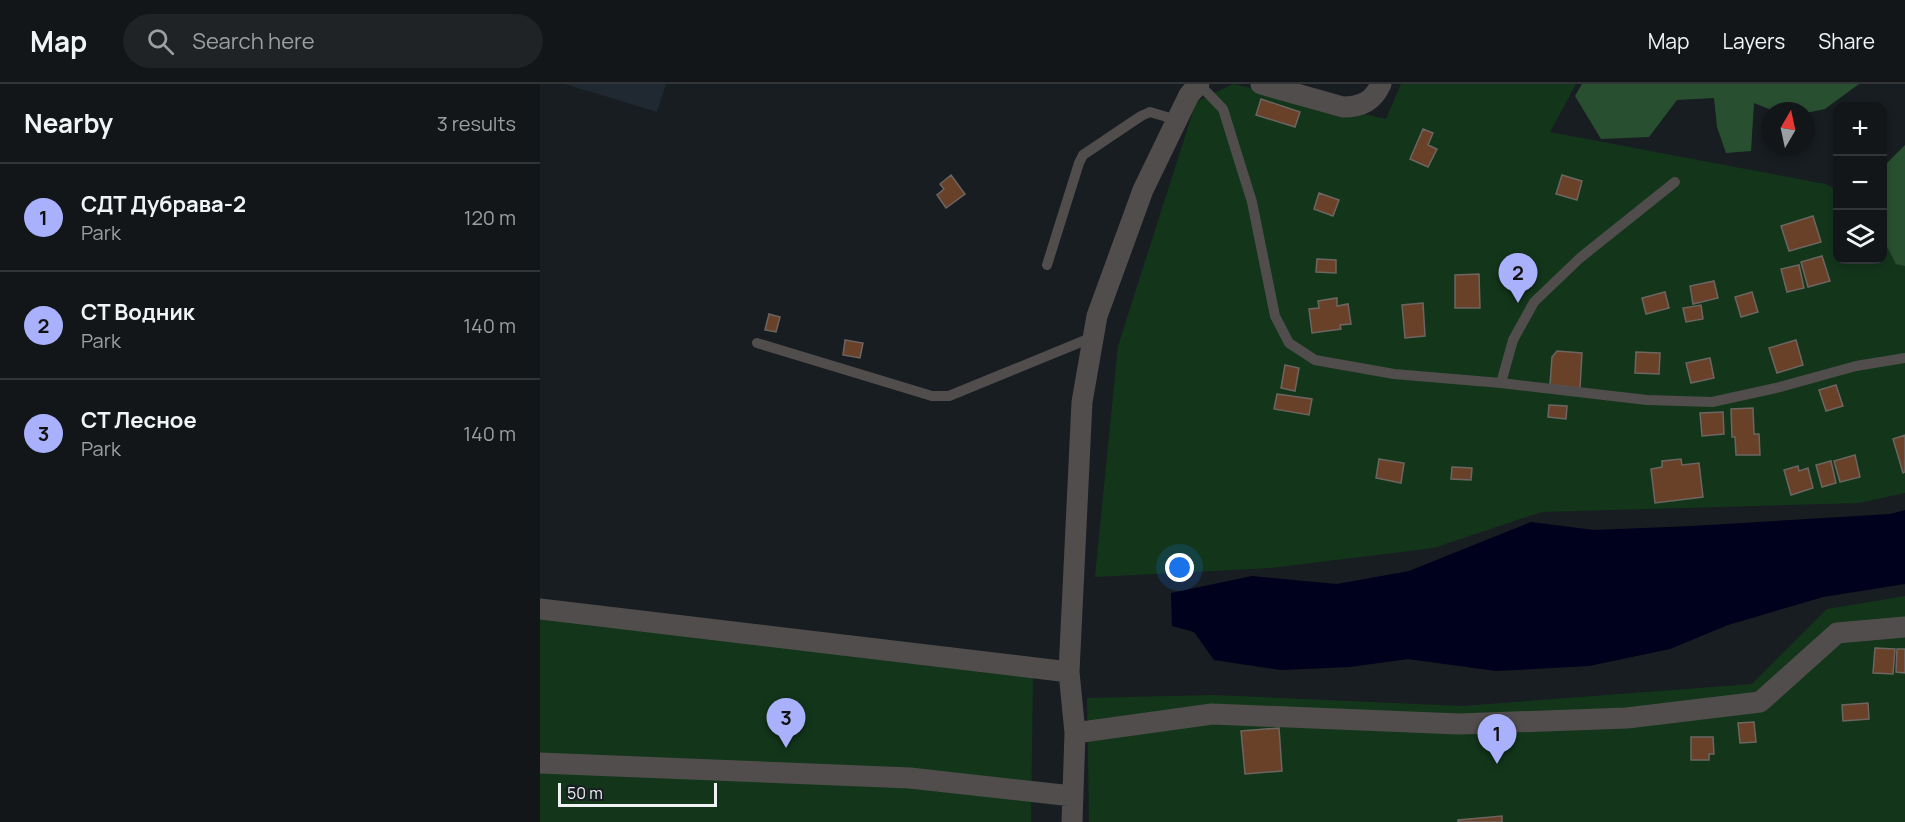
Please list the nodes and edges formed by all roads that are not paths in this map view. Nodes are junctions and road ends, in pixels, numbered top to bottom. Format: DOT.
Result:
graph roads {
  1 [pos="1199,84"];
  2 [pos="1262,84"];
  3 [pos="1381,84"];
  4 [pos="1177,120"];
  5 [pos="1675,182"];
  6 [pos="1047,265"];
  7 [pos="1093,336"];
  8 [pos="757,343"];
  9 [pos="1905,358"];
  10 [pos="1501,383"];
  11 [pos="540,609"];
  12 [pos="1905,627"];
  13 [pos="1070,672"];
  14 [pos="1075,733"];
  15 [pos="540,762"];
  16 [pos="1072,796"];
  17 [pos="1072,822"];
  1 -- 4 [label="street"];
  1 -- 10 [label="lane"];
  2 -- 3 [label="street"];
  4 -- 6 [label="lane"];
  4 -- 7 [label="street"];
  5 -- 10 [label="lane"];
  7 -- 8 [label="lane"];
  7 -- 13 [label="street"];
  9 -- 10 [label="lane"];
  11 -- 13 [label="street"];
  12 -- 14 [label="street"];
  13 -- 14 [label="street"];
  14 -- 16 [label="street"];
  15 -- 16 [label="street"];
  16 -- 17 [label="street"];
}
